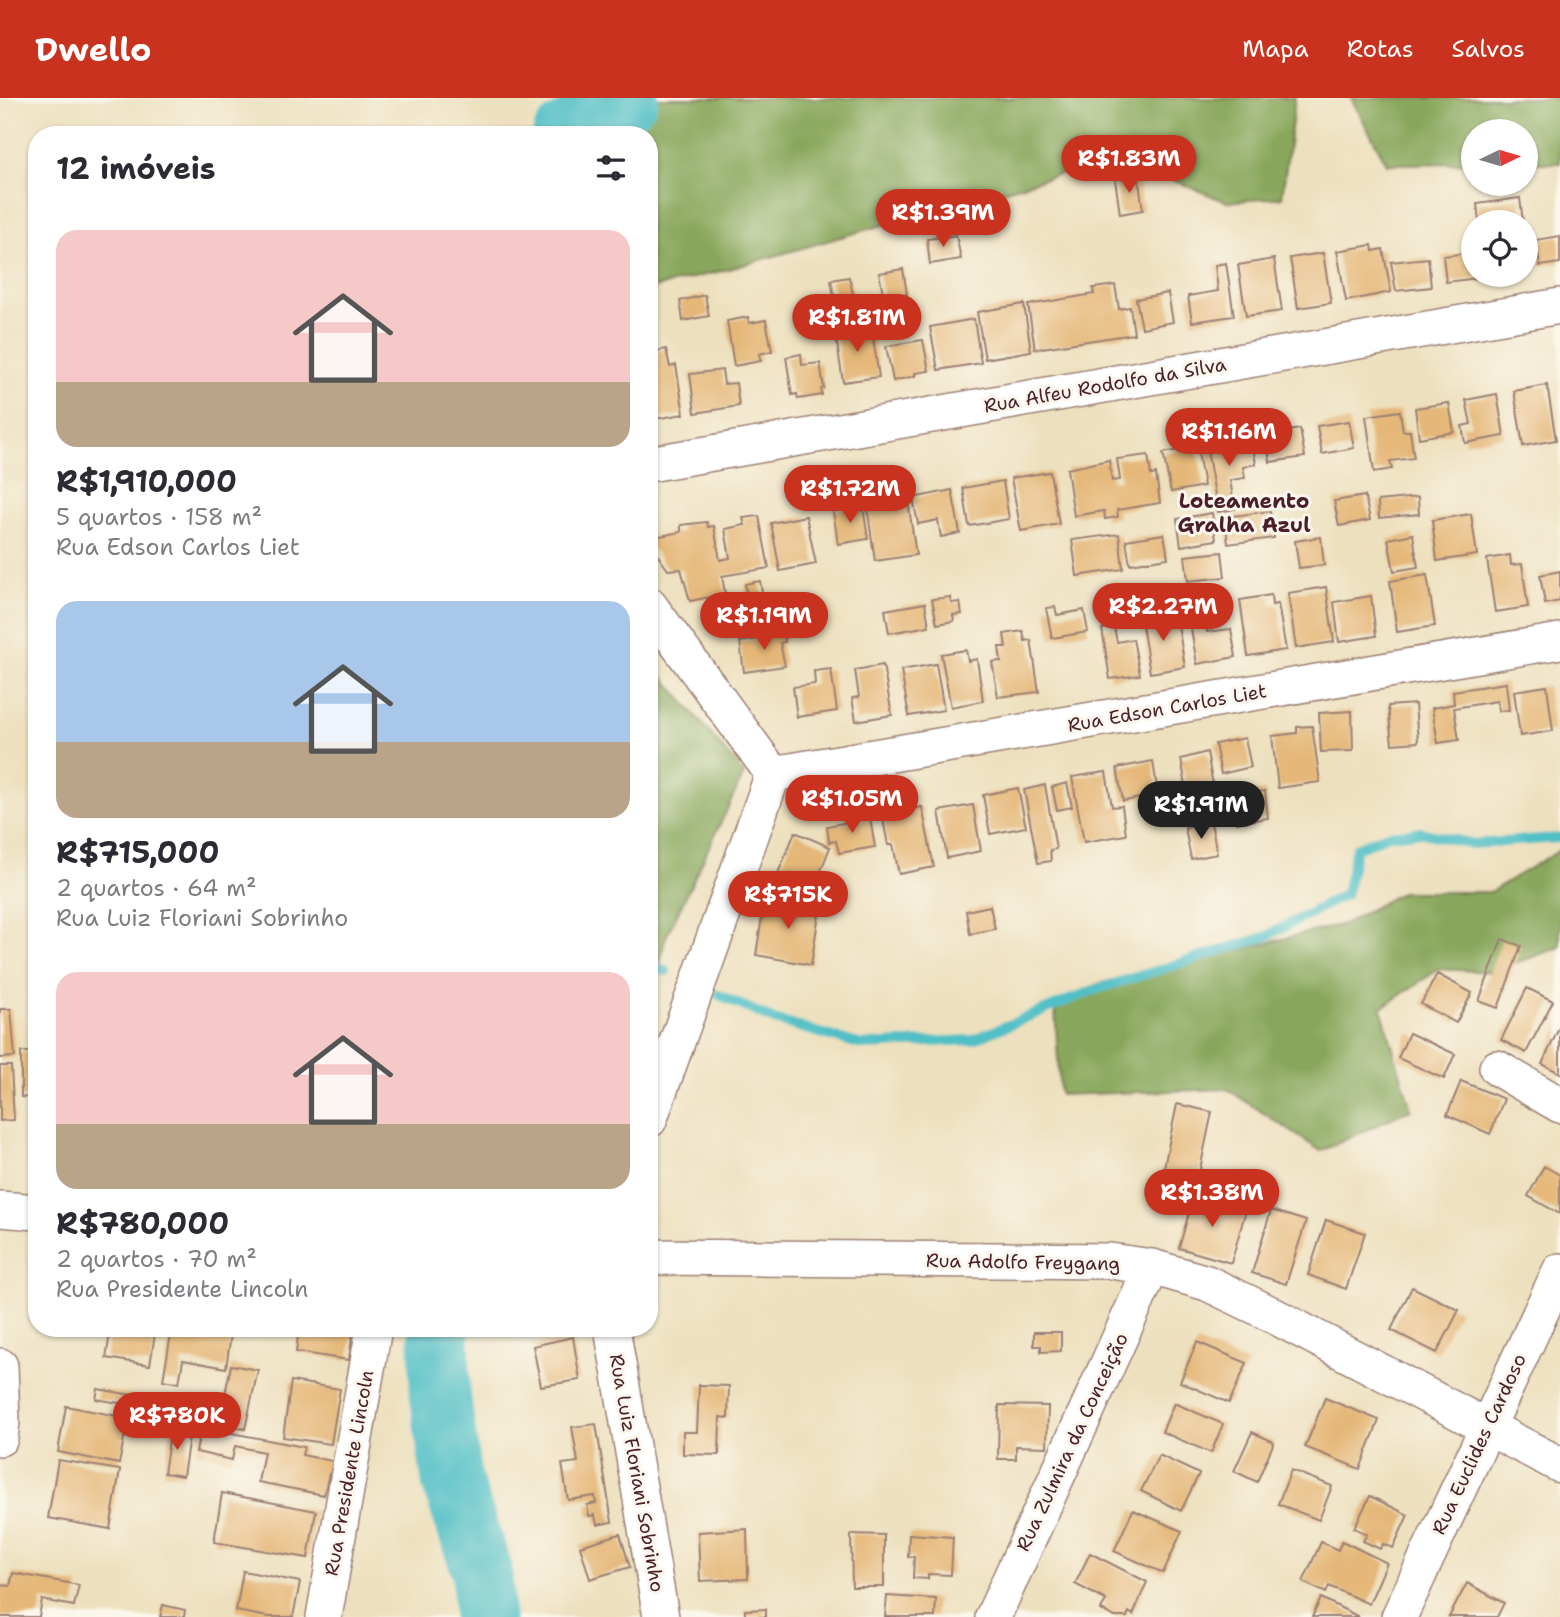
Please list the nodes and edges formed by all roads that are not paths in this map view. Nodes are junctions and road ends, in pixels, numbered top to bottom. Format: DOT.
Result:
graph roads {
  1 [pos="1560,306"];
  2 [pos="658,462"];
  3 [pos="658,617"];
  4 [pos="1560,641"];
  5 [pos="773,774"];
  6 [pos="1497,1068"];
  7 [pos="658,1095"];
  8 [pos="1560,1105"];
  9 [pos="0,1209"];
  10 [pos="28,1211"];
  11 [pos="658,1257"];
  12 [pos="1152,1267"];
  13 [pos="1560,1271"];
  14 [pos="372,1337"];
  15 [pos="614,1337"];
  16 [pos="0,1366"];
  17 [pos="1488,1427"];
  18 [pos="0,1438"];
  19 [pos="1560,1465"];
  20 [pos="324,1617"];
  21 [pos="661,1617"];
  22 [pos="993,1617"];
  23 [pos="1398,1617"];
  1 -- 2 [label="street, Rua Alfeu Rodolfo da Silva"];
  3 -- 5 [label="street"];
  4 -- 5 [label="street, Rua Edson Carlos Liet"];
  5 -- 7 [label="street"];
  6 -- 8 [label="street"];
  9 -- 10 [label="street"];
  11 -- 12 [label="street, Rua Adolfo Freygang"];
  12 -- 17 [label="street, Rua Adolfo Freygang"];
  12 -- 22 [label="street, Rua Zulmira da Conceição"];
  13 -- 17 [label="street, Rua Euclides Cardoso"];
  14 -- 20 [label="street, Rua Presidente Lincoln"];
  15 -- 21 [label="street, Rua Luiz Floriani Sobrinho"];
  16 -- 18 [label="street"];
  17 -- 19 [label="street, Rua Adolfo Freygang"];
  17 -- 23 [label="street, Rua Euclides Cardoso"];
}
